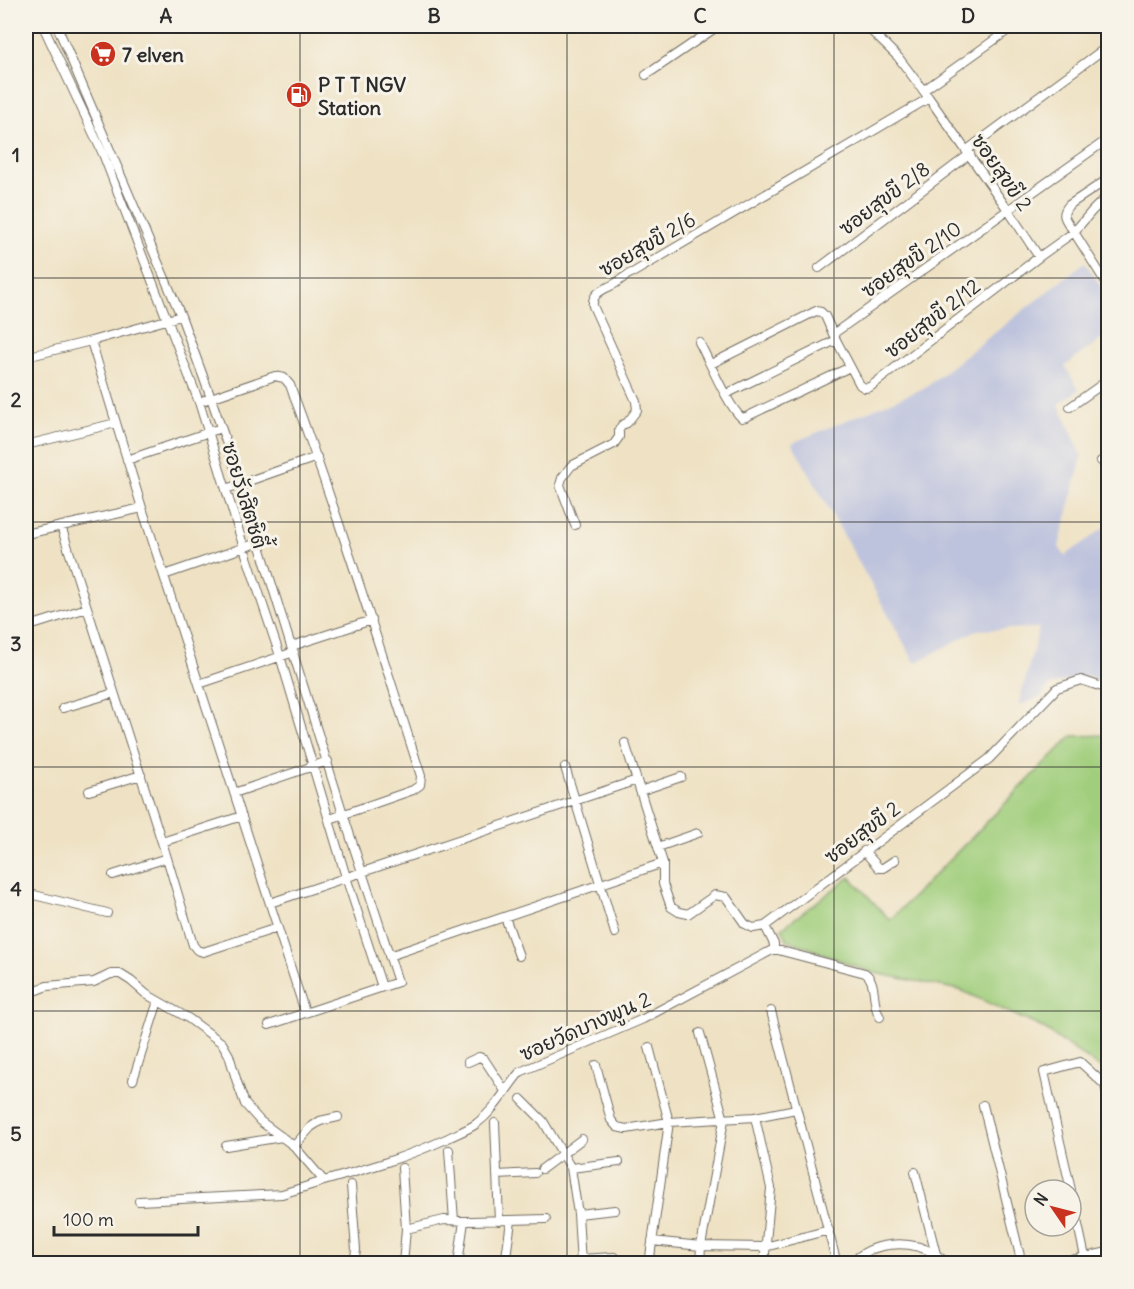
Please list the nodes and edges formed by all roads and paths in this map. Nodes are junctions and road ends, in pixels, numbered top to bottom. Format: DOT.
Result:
graph roads {
  1 [pos="43,26"];
  2 [pos="57,26"];
  3 [pos="718,26"];
  4 [pos="866,26"];
  5 [pos="1014,26"];
  6 [pos="1108,46"];
  7 [pos="646,75"];
  8 [pos="924,90"];
  9 [pos="929,98"];
  10 [pos="1108,139"];
  11 [pos="968,152"];
  12 [pos="1108,179"];
  13 [pos="1102,201"];
  14 [pos="1008,210"];
  15 [pos="1074,232"];
  16 [pos="1039,257"];
  17 [pos="819,268"];
  18 [pos="1108,286"];
  19 [pos="181,316"];
  20 [pos="168,320"];
  21 [pos="834,337"];
  22 [pos="91,341"];
  23 [pos="699,342"];
  24 [pos="26,357"];
  25 [pos="711,364"];
  26 [pos="850,367"];
  27 [pos="1108,380"];
  28 [pos="726,394"];
  29 [pos="211,398"];
  30 [pos="199,402"];
  31 [pos="1070,407"];
  32 [pos="116,423"];
  33 [pos="221,428"];
  34 [pos="208,432"];
  35 [pos="26,444"];
  36 [pos="316,457"];
  37 [pos="127,460"];
  38 [pos="1101,461"];
  39 [pos="1108,466"];
  40 [pos="242,485"];
  41 [pos="226,489"];
  42 [pos="142,508"];
  43 [pos="575,525"];
  44 [pos="61,526"];
  45 [pos="26,532"];
  46 [pos="260,543"];
  47 [pos="244,548"];
  48 [pos="164,575"];
  49 [pos="87,608"];
  50 [pos="372,620"];
  51 [pos="36,624"];
  52 [pos="293,649"];
  53 [pos="280,656"];
  54 [pos="199,684"];
  55 [pos="1108,689"];
  56 [pos="114,693"];
  57 [pos="63,708"];
  58 [pos="625,743"];
  59 [pos="328,761"];
  60 [pos="314,766"];
  61 [pos="565,767"];
  62 [pos="141,776"];
  63 [pos="681,777"];
  64 [pos="637,780"];
  65 [pos="89,791"];
  66 [pos="640,791"];
  67 [pos="234,793"];
  68 [pos="575,800"];
  69 [pos="343,814"];
  70 [pos="242,816"];
  71 [pos="330,819"];
  72 [pos="698,833"];
  73 [pos="162,842"];
  74 [pos="658,848"];
  75 [pos="865,852"];
  76 [pos="167,858"];
  77 [pos="895,860"];
  78 [pos="663,863"];
  79 [pos="362,871"];
  80 [pos="113,875"];
  81 [pos="346,876"];
  82 [pos="600,885"];
  83 [pos="26,895"];
  84 [pos="270,903"];
  85 [pos="106,913"];
  86 [pos="505,917"];
  87 [pos="278,928"];
  88 [pos="766,929"];
  89 [pos="615,933"];
  90 [pos="774,947"];
  91 [pos="389,956"];
  92 [pos="519,956"];
  93 [pos="382,987"];
  94 [pos="26,994"];
  95 [pos="158,1001"];
  96 [pos="771,1011"];
  97 [pos="305,1012"];
  98 [pos="880,1017"];
  99 [pos="269,1025"];
  100 [pos="700,1033"];
  101 [pos="649,1047"];
  102 [pos="468,1062"];
  103 [pos="596,1065"];
  104 [pos="134,1080"];
  105 [pos="505,1091"];
  106 [pos="521,1099"];
  107 [pos="1108,1099"];
  108 [pos="982,1105"];
  109 [pos="796,1109"];
  110 [pos="338,1117"];
  111 [pos="755,1117"];
  112 [pos="724,1120"];
  113 [pos="669,1122"];
  114 [pos="495,1123"];
  115 [pos="282,1137"];
  116 [pos="582,1139"];
  117 [pos="226,1146"];
  118 [pos="294,1146"];
  119 [pos="449,1150"];
  120 [pos="562,1153"];
  121 [pos="619,1162"];
  122 [pos="402,1168"];
  123 [pos="571,1168"];
  124 [pos="915,1172"];
  125 [pos="497,1175"];
  126 [pos="1068,1178"];
  127 [pos="324,1181"];
  128 [pos="351,1185"];
  129 [pos="139,1201"];
  130 [pos="615,1210"];
  131 [pos="578,1214"];
  132 [pos="546,1219"];
  133 [pos="454,1221"];
  134 [pos="464,1221"];
  135 [pos="499,1221"];
  136 [pos="511,1221"];
  137 [pos="406,1229"];
  138 [pos="829,1230"];
  139 [pos="1081,1238"];
  140 [pos="652,1241"];
  141 [pos="701,1246"];
  142 [pos="765,1247"];
  143 [pos="1108,1252"];
  144 [pos="936,1254"];
  145 [pos="614,1257"];
  146 [pos="1085,1257"];
  147 [pos="581,1261"];
  148 [pos="354,1263"];
  149 [pos="403,1263"];
  150 [pos="458,1263"];
  151 [pos="505,1263"];
  152 [pos="649,1263"];
  153 [pos="700,1263"];
  154 [pos="764,1263"];
  155 [pos="837,1263"];
  156 [pos="851,1263"];
  157 [pos="946,1263"];
  158 [pos="1022,1263"];
  159 [pos="1054,1263"];
  1 -- 20 [label="street, ซอยรังสิตซิตี้"];
  2 -- 19 [label="street, ซอยรังสิตซิตี้"];
  3 -- 7 [label="street"];
  4 -- 8 [label="street, ซอยสุขขี 2"];
  5 -- 8 [label="street"];
  6 -- 11 [label="street, ซอยสุขขี 2/8"];
  8 -- 9 [label="street, ซอยสุขขี 2"];
  9 -- 11 [label="street, ซอยสุขขี 2"];
  9 -- 43 [label="street, ซอยสุขขี 2/6"];
  10 -- 14 [label="street, ซอยสุขขี 2/10"];
  11 -- 14 [label="street, ซอยสุขขี 2"];
  11 -- 17 [label="street, ซอยสุขขี 2/8"];
  12 -- 15 [label="street"];
  13 -- 15 [label="street"];
  14 -- 16 [label="street, ซอยสุขขี 2"];
  14 -- 21 [label="street, ซอยสุขขี 2/10"];
  15 -- 16 [label="street"];
  15 -- 18 [label="street"];
  16 -- 26 [label="street, ซอยสุขขี 2/12"];
  19 -- 20 [label="street"];
  19 -- 29 [label="street, ซอยรังสิตซิตี้"];
  20 -- 22 [label="street"];
  20 -- 30 [label="street, ซอยรังสิตซิตี้"];
  21 -- 25 [label="street"];
  21 -- 26 [label="street"];
  21 -- 28 [label="street, ซอยสุขขี 2/10"];
  22 -- 24 [label="street"];
  22 -- 32 [label="street"];
  23 -- 25 [label="street"];
  25 -- 28 [label="street"];
  26 -- 28 [label="street"];
  27 -- 31 [label="street"];
  29 -- 30 [label="street"];
  29 -- 33 [label="street, ซอยรังสิตซิตี้"];
  29 -- 36 [label="street"];
  30 -- 34 [label="street, ซอยรังสิตซิตี้"];
  32 -- 35 [label="street"];
  32 -- 37 [label="street"];
  33 -- 34 [label="street"];
  33 -- 40 [label="street, ซอยรังสิตซิตี้"];
  34 -- 37 [label="street"];
  34 -- 41 [label="street, ซอยรังสิตซิตี้"];
  36 -- 40 [label="street"];
  36 -- 50 [label="street"];
  37 -- 42 [label="street"];
  38 -- 39 [label="street"];
  40 -- 41 [label="street"];
  40 -- 46 [label="street, ซอยรังสิตซิตี้"];
  41 -- 47 [label="street, ซอยรังสิตซิตี้"];
  42 -- 44 [label="street"];
  42 -- 48 [label="street"];
  44 -- 45 [label="street"];
  44 -- 49 [label="street"];
  46 -- 47 [label="street"];
  46 -- 52 [label="street, ซอยรังสิตซิตี้"];
  47 -- 48 [label="street"];
  47 -- 53 [label="street, ซอยรังสิตซิตี้"];
  48 -- 54 [label="street"];
  49 -- 51 [label="street"];
  49 -- 56 [label="street"];
  50 -- 52 [label="street"];
  50 -- 69 [label="street"];
  52 -- 53 [label="street"];
  52 -- 59 [label="street, ซอยรังสิตซิตี้"];
  53 -- 54 [label="street"];
  53 -- 60 [label="street, ซอยรังสิตซิตี้"];
  54 -- 67 [label="street"];
  55 -- 75 [label="street, ซอยสุขขี 2"];
  56 -- 57 [label="street"];
  56 -- 62 [label="street"];
  58 -- 64 [label="street"];
  59 -- 60 [label="street"];
  59 -- 69 [label="street, ซอยรังสิตซิตี้"];
  60 -- 67 [label="street"];
  60 -- 71 [label="street, ซอยรังสิตซิตี้"];
  61 -- 68 [label="street"];
  62 -- 65 [label="street"];
  62 -- 73 [label="street"];
  63 -- 66 [label="street"];
  64 -- 66 [label="street"];
  64 -- 68 [label="street"];
  66 -- 74 [label="street"];
  67 -- 70 [label="street"];
  68 -- 79 [label="street"];
  68 -- 82 [label="street"];
  69 -- 71 [label="street"];
  69 -- 79 [label="street, ซอยรังสิตซิตี้"];
  70 -- 73 [label="street"];
  70 -- 84 [label="street"];
  71 -- 81 [label="street, ซอยรังสิตซิตี้"];
  72 -- 74 [label="street"];
  73 -- 76 [label="street"];
  74 -- 78 [label="street"];
  75 -- 77 [label="street"];
  75 -- 88 [label="street, ซอยสุขขี 2"];
  76 -- 80 [label="street"];
  76 -- 87 [label="street"];
  78 -- 82 [label="street"];
  78 -- 88 [label="street"];
  79 -- 81 [label="street"];
  79 -- 91 [label="street, ซอยรังสิตซิตี้"];
  81 -- 84 [label="street"];
  81 -- 93 [label="street, ซอยรังสิตซิตี้"];
  82 -- 86 [label="street"];
  82 -- 89 [label="street"];
  83 -- 85 [label="street"];
  84 -- 87 [label="street"];
  86 -- 91 [label="street"];
  86 -- 92 [label="street"];
  87 -- 97 [label="street"];
  88 -- 90 [label="street"];
  90 -- 98 [label="street"];
  90 -- 105 [label="street, ซอยวัดบางพูน 2"];
  91 -- 93 [label="street, ซอยรังสิตซิตี้"];
  93 -- 97 [label="street"];
  94 -- 95 [label="street"];
  95 -- 104 [label="street"];
  95 -- 115 [label="street"];
  96 -- 109 [label="street"];
  97 -- 99 [label="street"];
  100 -- 112 [label="street"];
  101 -- 113 [label="street"];
  102 -- 105 [label="street"];
  103 -- 113 [label="street"];
  105 -- 127 [label="street, ซอยวัดบางพูน 2"];
  106 -- 120 [label="street"];
  107 -- 126 [label="street"];
  108 -- 158 [label="street"];
  109 -- 111 [label="street"];
  109 -- 138 [label="street"];
  110 -- 118 [label="street"];
  111 -- 112 [label="street"];
  111 -- 142 [label="street"];
  112 -- 113 [label="street"];
  112 -- 141 [label="street"];
  113 -- 140 [label="street"];
  114 -- 125 [label="street"];
  115 -- 117 [label="street"];
  115 -- 118 [label="street"];
  116 -- 120 [label="street"];
  118 -- 127 [label="street"];
  119 -- 133 [label="street"];
  120 -- 123 [label="street"];
  120 -- 125 [label="street"];
  121 -- 123 [label="street"];
  122 -- 137 [label="street"];
  123 -- 131 [label="street"];
  124 -- 144 [label="street"];
  125 -- 135 [label="street"];
  127 -- 129 [label="street, ซอยวัดบางพูน 2"];
  128 -- 148 [label="street"];
  130 -- 131 [label="street"];
  131 -- 147 [label="street"];
  132 -- 136 [label="street"];
  133 -- 134 [label="street"];
  133 -- 137 [label="street"];
  134 -- 135 [label="street"];
  134 -- 150 [label="street"];
  135 -- 136 [label="street"];
  136 -- 151 [label="street"];
  137 -- 149 [label="street"];
  138 -- 142 [label="street"];
  138 -- 155 [label="street"];
  139 -- 146 [label="street"];
  140 -- 141 [label="street"];
  140 -- 152 [label="street"];
  141 -- 142 [label="street"];
  141 -- 153 [label="street"];
  142 -- 154 [label="street"];
  143 -- 146 [label="street"];
  144 -- 156 [label="street"];
  144 -- 157 [label="street"];
  145 -- 147 [label="street"];
  146 -- 159 [label="street"];
}
